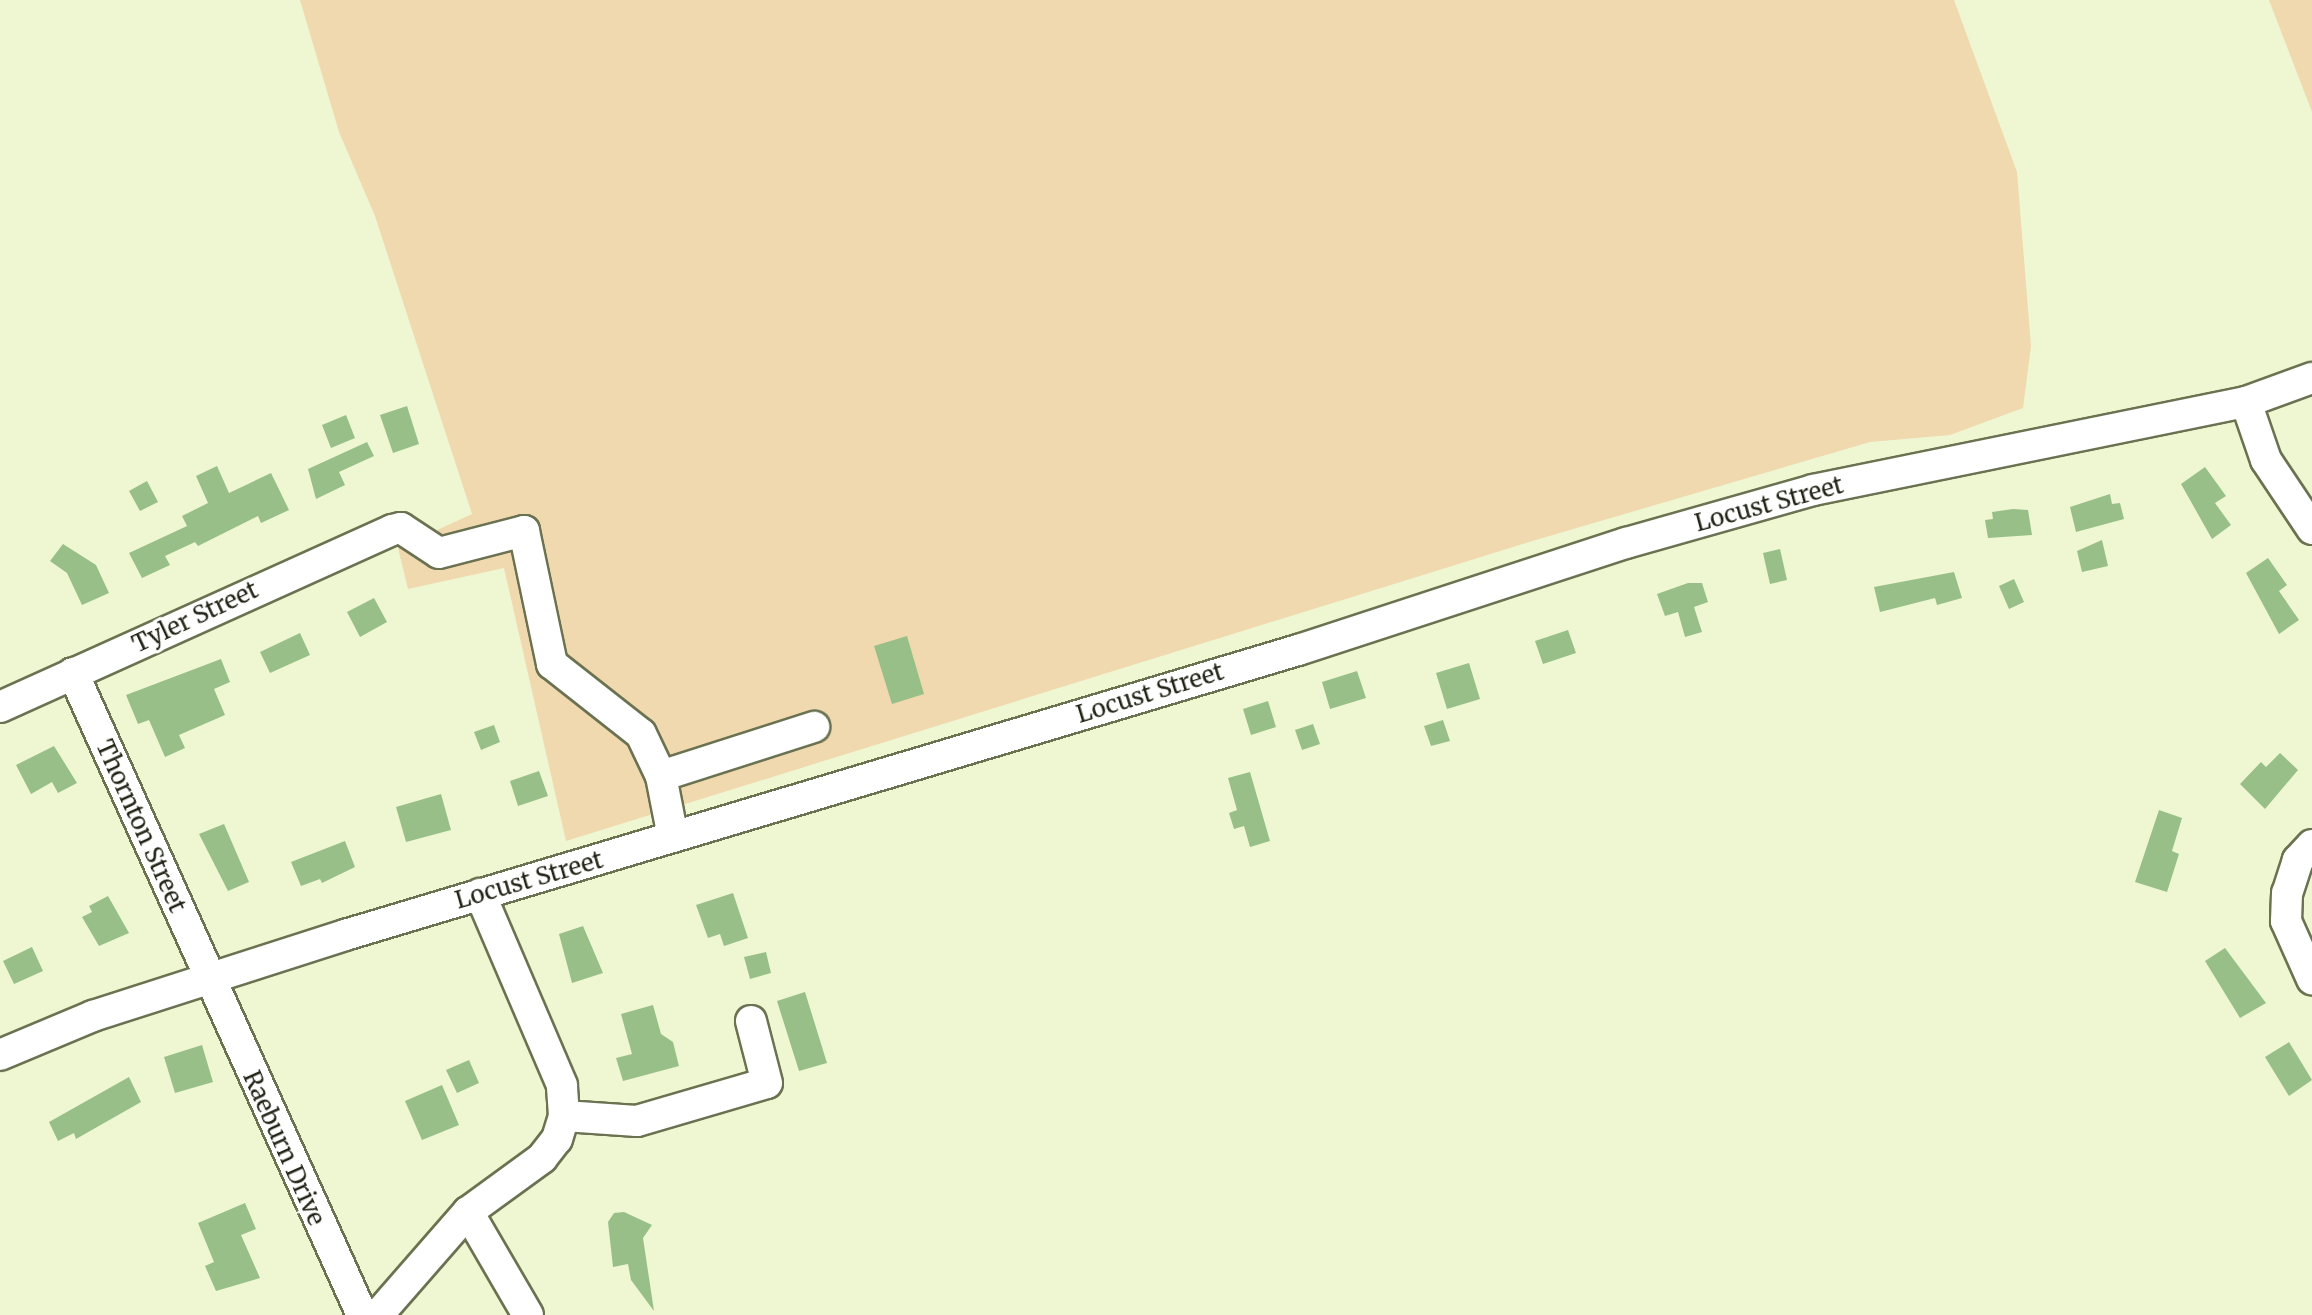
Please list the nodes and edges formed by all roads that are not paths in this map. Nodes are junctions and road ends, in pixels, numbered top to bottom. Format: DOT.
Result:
graph roads {
  1 [pos="2312,378"];
  2 [pos="2246,402"];
  3 [pos="2312,529"];
  4 [pos="73,673"];
  5 [pos="0,707"];
  6 [pos="814,727"];
  7 [pos="661,776"];
  8 [pos="673,837"];
  9 [pos="2312,845"];
  10 [pos="480,894"];
  11 [pos="210,978"];
  12 [pos="2312,979"];
  13 [pos="751,1021"];
  14 [pos="0,1055"];
  15 [pos="564,1116"];
  16 [pos="468,1212"];
  17 [pos="362,1315"];
  18 [pos="378,1315"];
  19 [pos="528,1315"];
  1 -- 2 [label="street, Locust Street"];
  2 -- 3 [label="street"];
  2 -- 8 [label="street, Locust Street"];
  4 -- 5 [label="street, Tyler Street"];
  4 -- 7 [label="street, Tyler Street"];
  4 -- 11 [label="street, Thornton Street"];
  6 -- 7 [label="street"];
  7 -- 8 [label="street"];
  8 -- 10 [label="street, Locust Street"];
  9 -- 12 [label="street"];
  10 -- 11 [label="street, Locust Street"];
  10 -- 15 [label="street"];
  11 -- 14 [label="street, Locust Street"];
  11 -- 17 [label="street, Raeburn Drive"];
  13 -- 15 [label="street"];
  15 -- 16 [label="street"];
  16 -- 18 [label="street"];
  16 -- 19 [label="street"];
}
